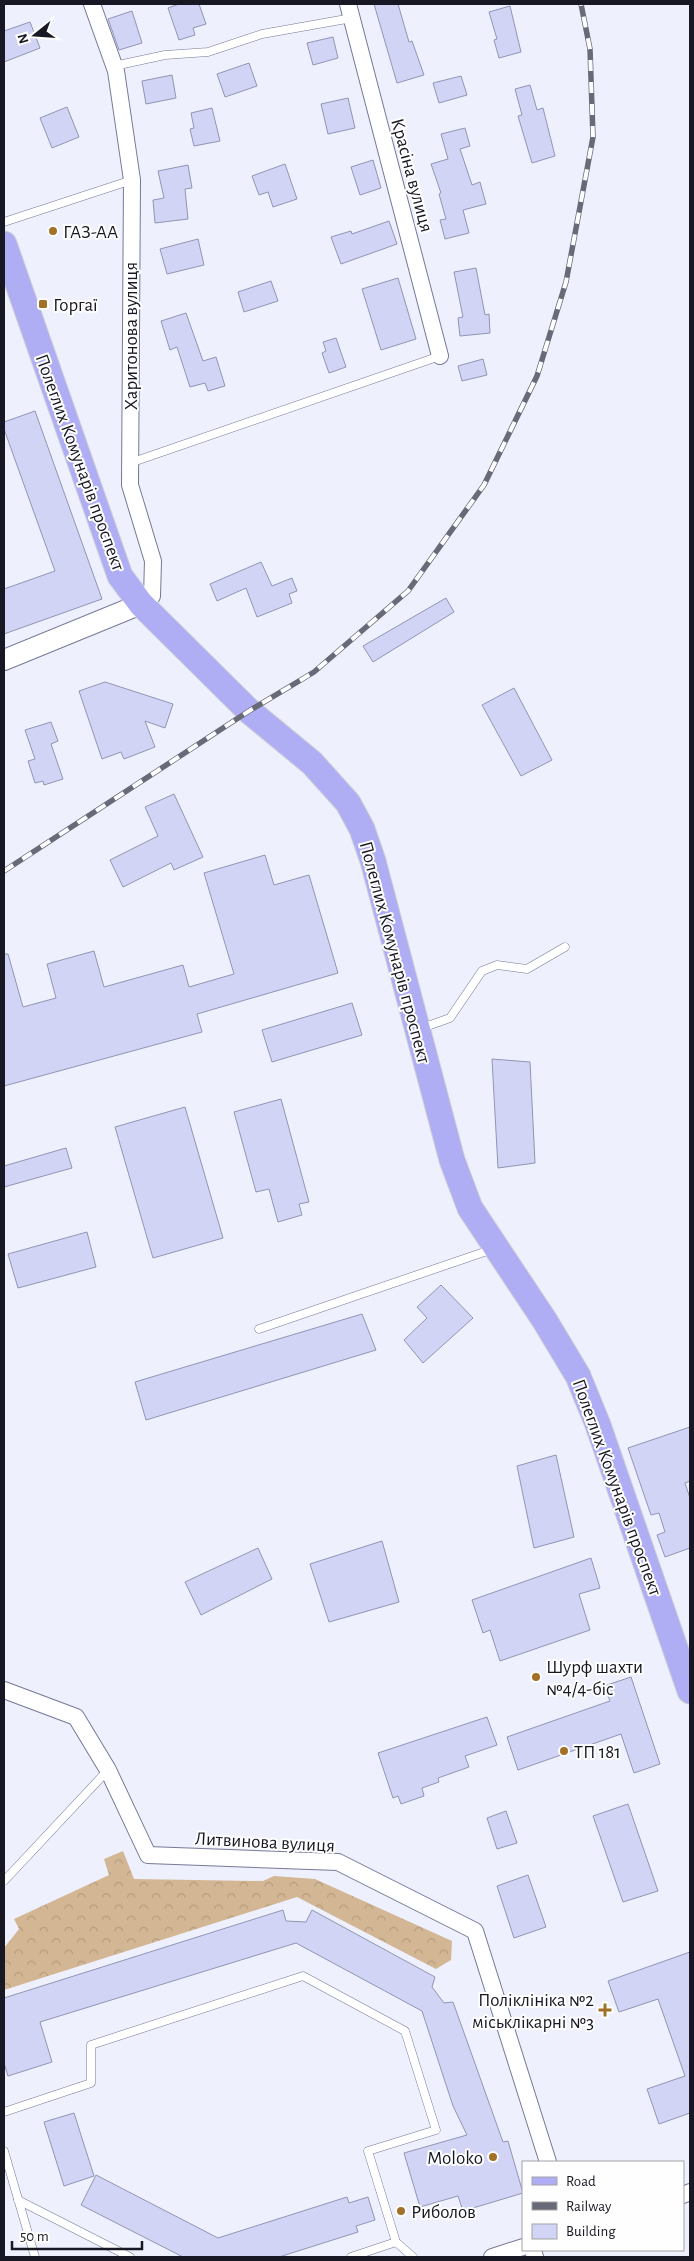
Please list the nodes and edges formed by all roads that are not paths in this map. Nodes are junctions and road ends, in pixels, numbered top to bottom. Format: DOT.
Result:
graph roads {
  1 [pos="92,4"];
  2 [pos="350,11"];
  3 [pos="114,66"];
  4 [pos="132,180"];
  5 [pos="4,222"];
  6 [pos="4,244"];
  7 [pos="440,356"];
  8 [pos="129,463"];
  9 [pos="141,604"];
  10 [pos="4,660"];
  11 [pos="565,947"];
  12 [pos="418,1030"];
  13 [pos="497,1248"];
  14 [pos="259,1329"];
  15 [pos="4,1690"];
  16 [pos="690,1691"];
  17 [pos="108,1770"];
  18 [pos="4,1881"];
  19 [pos="4,2112"];
  20 [pos="4,2151"];
  21 [pos="548,2161"];
  22 [pos="18,2200"];
  23 [pos="396,2242"];
  24 [pos="522,2247"];
  25 [pos="35,2257"];
  26 [pos="130,2257"];
  27 [pos="351,2257"];
  28 [pos="413,2257"];
  29 [pos="492,2257"];
  1 -- 3 [label="street, Харитонова вулиця"];
  2 -- 3 [label="lane"];
  2 -- 7 [label="street, Красіна вулиця"];
  3 -- 4 [label="street, Харитонова вулиця"];
  4 -- 5 [label="lane"];
  4 -- 8 [label="street, Харитонова вулиця"];
  6 -- 9 [label="main road, Полеглих Комунарів проспект"];
  7 -- 8 [label="lane"];
  8 -- 9 [label="street, Харитонова вулиця"];
  9 -- 10 [label="street"];
  9 -- 12 [label="main road, Полеглих Комунарів проспект"];
  11 -- 12 [label="lane"];
  12 -- 13 [label="main road, Полеглих Комунарів проспект"];
  13 -- 14 [label="lane"];
  13 -- 16 [label="main road, Полеглих Комунарів проспект"];
  15 -- 17 [label="street, Литвинова вулиця"];
  17 -- 18 [label="lane"];
  17 -- 21 [label="street, Литвинова вулиця"];
  19 -- 23 [label="lane"];
  20 -- 22 [label="lane"];
  22 -- 25 [label="lane"];
  22 -- 26 [label="lane"];
  23 -- 27 [label="lane"];
  23 -- 28 [label="lane"];
  24 -- 29 [label="street"];
}
